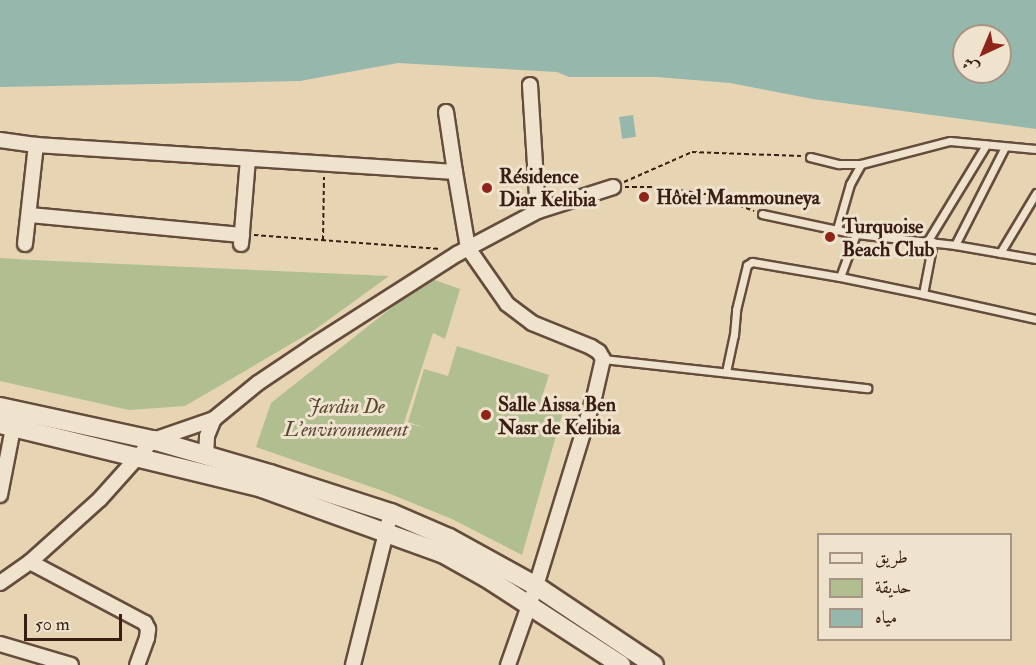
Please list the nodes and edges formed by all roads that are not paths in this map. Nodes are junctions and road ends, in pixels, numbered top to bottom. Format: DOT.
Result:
graph roads {
  1 [pos="530,85"];
  2 [pos="446,112"];
  3 [pos="0,140"];
  4 [pos="36,145"];
  5 [pos="986,145"];
  6 [pos="1005,147"];
  7 [pos="1036,149"];
  8 [pos="810,157"];
  9 [pos="248,159"];
  10 [pos="861,164"];
  11 [pos="455,172"];
  12 [pos="613,187"];
  13 [pos="1036,193"];
  14 [pos="538,211"];
  15 [pos="762,214"];
  16 [pos="29,215"];
  17 [pos="837,229"];
  18 [pos="856,234"];
  19 [pos="930,242"];
  20 [pos="25,244"];
  21 [pos="955,245"];
  22 [pos="463,251"];
  23 [pos="1000,253"];
  24 [pos="1036,259"];
  25 [pos="840,277"];
  26 [pos="924,294"];
  27 [pos="1036,319"];
  28 [pos="603,359"];
  29 [pos="726,372"];
  30 [pos="867,388"];
  31 [pos="7,417"];
  32 [pos="214,419"];
  33 [pos="153,440"];
  34 [pos="138,456"];
  35 [pos="206,456"];
  36 [pos="0,495"];
  37 [pos="388,522"];
  38 [pos="30,562"];
  39 [pos="0,583"];
  40 [pos="536,586"];
  41 [pos="530,605"];
  42 [pos="0,644"];
  43 [pos="71,665"];
  44 [pos="137,665"];
  45 [pos="353,665"];
  46 [pos="508,665"];
  47 [pos="621,665"];
  48 [pos="654,665"];
  1 -- 14 [label="street"];
  2 -- 11 [label="street"];
  3 -- 4 [label="street"];
  4 -- 9 [label="street"];
  4 -- 16 [label="street"];
  5 -- 6 [label="lane"];
  5 -- 10 [label="lane"];
  5 -- 19 [label="lane"];
  6 -- 7 [label="lane"];
  6 -- 21 [label="lane"];
  8 -- 10 [label="lane"];
  9 -- 11 [label="street"];
  9 -- 16 [label="street"];
  10 -- 17 [label="lane"];
  11 -- 22 [label="street"];
  12 -- 14 [label="street"];
  13 -- 23 [label="lane"];
  14 -- 22 [label="street"];
  15 -- 17 [label="lane"];
  16 -- 20 [label="street"];
  17 -- 18 [label="lane"];
  18 -- 19 [label="lane"];
  18 -- 25 [label="lane"];
  19 -- 21 [label="lane"];
  19 -- 26 [label="lane"];
  21 -- 23 [label="lane"];
  22 -- 28 [label="street"];
  22 -- 32 [label="street"];
  23 -- 24 [label="lane"];
  25 -- 26 [label="lane"];
  25 -- 29 [label="lane"];
  26 -- 27 [label="lane"];
  28 -- 29 [label="lane"];
  28 -- 40 [label="street"];
  29 -- 30 [label="lane"];
  31 -- 33 [label="main road"];
  31 -- 34 [label="main road"];
  31 -- 36 [label="street"];
  32 -- 33 [label="street"];
  32 -- 35 [label="street"];
  33 -- 34 [label="street"];
  33 -- 35 [label="main road"];
  34 -- 37 [label="main road"];
  34 -- 38 [label="street"];
  35 -- 37 [label="main road"];
  37 -- 40 [label="main road"];
  37 -- 41 [label="main road"];
  37 -- 45 [label="street"];
  38 -- 39 [label="street"];
  38 -- 44 [label="street"];
  40 -- 41 [label="street"];
  40 -- 48 [label="main road"];
  41 -- 46 [label="street"];
  41 -- 47 [label="main road"];
  42 -- 43 [label="street"];
}
